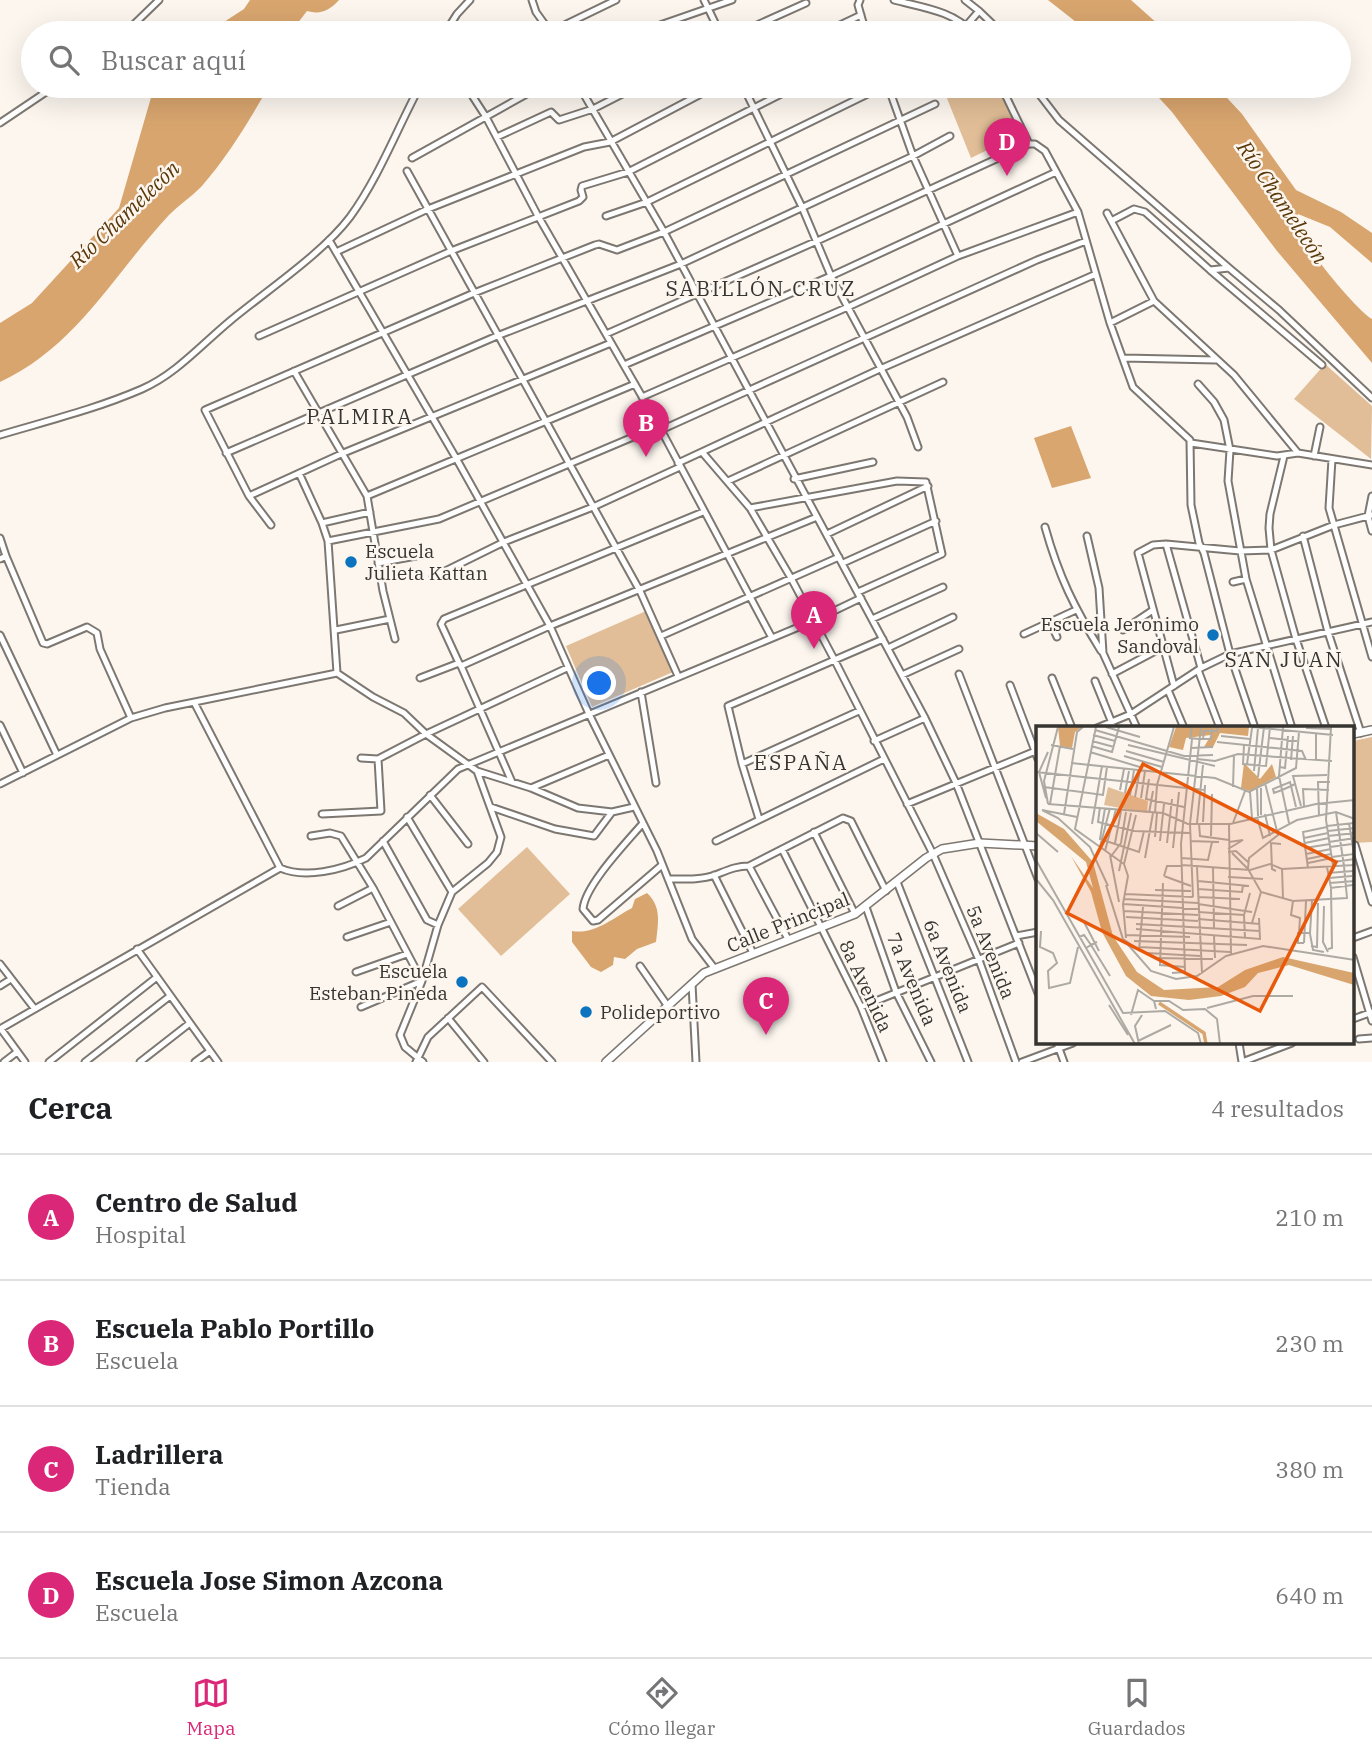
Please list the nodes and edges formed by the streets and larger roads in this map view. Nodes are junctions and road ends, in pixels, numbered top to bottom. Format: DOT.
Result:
graph roads {
  1 [pos="159,0"];
  2 [pos="470,0"];
  3 [pos="532,0"];
  4 [pos="616,0"];
  5 [pos="704,0"];
  6 [pos="732,0"];
  7 [pos="860,0"];
  8 [pos="894,0"];
  9 [pos="965,0"];
  10 [pos="806,3"];
  11 [pos="708,9"];
  12 [pos="979,11"];
  13 [pos="861,15"];
  14 [pos="137,21"];
  15 [pos="453,21"];
  16 [pos="543,21"];
  17 [pos="575,21"];
  18 [pos="672,21"];
  19 [pos="714,21"];
  20 [pos="766,21"];
  21 [pos="848,21"];
  22 [pos="863,21"];
  23 [pos="957,21"];
  24 [pos="970,21"];
  25 [pos="989,21"];
  26 [pos="37,98"];
  27 [pos="414,98"];
  28 [pos="474,98"];
  29 [pos="520,98"];
  30 [pos="586,98"];
  31 [pos="615,98"];
  32 [pos="693,98"];
  33 [pos="748,98"];
  34 [pos="772,98"];
  35 [pos="861,98"];
  36 [pos="891,98"];
  37 [pos="1007,98"];
  38 [pos="1042,98"];
  39 [pos="935,104"];
  40 [pos="752,108"];
  41 [pos="593,109"];
  42 [pos="486,117"];
  43 [pos="900,120"];
  44 [pos="0,123"];
  45 [pos="950,136"];
  46 [pos="497,137"];
  47 [pos="610,142"];
  48 [pos="769,143"];
  49 [pos="1029,144"];
  50 [pos="914,156"];
  51 [pos="412,158"];
  52 [pos="407,171"];
  53 [pos="628,172"];
  54 [pos="1056,172"];
  55 [pos="517,174"];
  56 [pos="785,174"];
  57 [pos="929,191"];
  58 [pos="647,202"];
  59 [pos="802,207"];
  60 [pos="428,209"];
  61 [pos="1078,212"];
  62 [pos="1107,213"];
  63 [pos="538,216"];
  64 [pos="606,216"];
  65 [pos="1113,220"];
  66 [pos="944,225"];
  67 [pos="664,233"];
  68 [pos="329,240"];
  69 [pos="1086,241"];
  70 [pos="817,242"];
  71 [pos="451,251"];
  72 [pos="336,252"];
  73 [pos="958,256"];
  74 [pos="562,259"];
  75 [pos="681,264"];
  76 [pos="1229,268"];
  77 [pos="1210,270"];
  78 [pos="1096,274"];
  79 [pos="831,276"];
  80 [pos="359,292"];
  81 [pos="474,293"];
  82 [pos="697,294"];
  83 [pos="1154,300"];
  84 [pos="586,302"];
  85 [pos="848,307"];
  86 [pos="1110,323"];
  87 [pos="714,326"];
  88 [pos="382,332"];
  89 [pos="606,334"];
  90 [pos="497,335"];
  91 [pos="259,336"];
  92 [pos="864,338"];
  93 [pos="611,342"];
  94 [pos="731,357"];
  95 [pos="1124,358"];
  96 [pos="1216,360"];
  97 [pos="624,365"];
  98 [pos="1322,366"];
  99 [pos="880,369"];
  100 [pos="294,371"];
  101 [pos="407,374"];
  102 [pos="521,379"];
  103 [pos="943,382"];
  104 [pos="635,384"];
  105 [pos="1198,384"];
  106 [pos="749,389"];
  107 [pos="642,397"];
  108 [pos="1372,398"];
  109 [pos="898,401"];
  110 [pos="319,413"];
  111 [pos="431,417"];
  112 [pos="545,421"];
  113 [pos="764,422"];
  114 [pos="1320,427"];
  115 [pos="660,428"];
  116 [pos="0,435"];
  117 [pos="1191,443"];
  118 [pos="918,447"];
  119 [pos="1230,450"];
  120 [pos="702,452"];
  121 [pos="226,453"];
  122 [pos="1298,453"];
  123 [pos="341,454"];
  124 [pos="782,454"];
  125 [pos="1284,456"];
  126 [pos="1314,456"];
  127 [pos="456,458"];
  128 [pos="1332,460"];
  129 [pos="873,462"];
  130 [pos="569,464"];
  131 [pos="679,465"];
  132 [pos="1372,465"];
  133 [pos="299,473"];
  134 [pos="794,479"];
  135 [pos="727,481"];
  136 [pos="928,486"];
  137 [pos="249,496"];
  138 [pos="368,496"];
  139 [pos="806,496"];
  140 [pos="1372,496"];
  141 [pos="480,502"];
  142 [pos="593,507"];
  143 [pos="750,508"];
  144 [pos="370,512"];
  145 [pos="703,512"];
  146 [pos="1370,516"];
  147 [pos="817,517"];
  148 [pos="936,521"];
  149 [pos="322,523"];
  150 [pos="271,525"];
  151 [pos="1334,525"];
  152 [pos="1045,527"];
  153 [pos="372,531"];
  154 [pos="1372,531"];
  155 [pos="827,534"];
  156 [pos="1087,536"];
  157 [pos="1303,536"];
  158 [pos="766,537"];
  159 [pos="0,538"];
  160 [pos="328,541"];
  161 [pos="503,542"];
  162 [pos="1166,544"];
  163 [pos="615,548"];
  164 [pos="1202,548"];
  165 [pos="1271,550"];
  166 [pos="1240,551"];
  167 [pos="727,555"];
  168 [pos="416,556"];
  169 [pos="3,557"];
  170 [pos="841,560"];
  171 [pos="378,563"];
  172 [pos="433,577"];
  173 [pos="791,578"];
  174 [pos="1246,579"];
  175 [pos="1233,582"];
  176 [pos="527,584"];
  177 [pos="943,587"];
  178 [pos="640,591"];
  179 [pos="860,595"];
  180 [pos="751,597"];
  181 [pos="1076,610"];
  182 [pos="1153,610"];
  183 [pos="953,617"];
  184 [pos="390,619"];
  185 [pos="872,619"];
  186 [pos="813,621"];
  187 [pos="1050,622"];
  188 [pos="1372,622"];
  189 [pos="1361,625"];
  190 [pos="550,626"];
  191 [pos="335,630"];
  192 [pos="1123,630"];
  193 [pos="1328,632"];
  194 [pos="1024,634"];
  195 [pos="0,635"];
  196 [pos="661,636"];
  197 [pos="1057,637"];
  198 [pos="772,638"];
  199 [pos="395,639"];
  200 [pos="883,639"];
  201 [pos="1296,639"];
  202 [pos="1266,646"];
  203 [pos="1163,647"];
  204 [pos="888,648"];
  205 [pos="959,649"];
  206 [pos="1103,653"];
  207 [pos="1230,654"];
  208 [pos="1372,657"];
  209 [pos="835,662"];
  210 [pos="461,665"];
  211 [pos="567,668"];
  212 [pos="1199,669"];
  213 [pos="337,673"];
  214 [pos="959,674"];
  215 [pos="1112,674"];
  216 [pos="902,675"];
  217 [pos="678,676"];
  218 [pos="420,678"];
  219 [pos="1052,678"];
  220 [pos="1095,681"];
  221 [pos="1010,685"];
  222 [pos="1174,686"];
  223 [pos="1168,690"];
  224 [pos="641,692"];
  225 [pos="195,704"];
  226 [pos="478,710"];
  227 [pos="859,711"];
  228 [pos="589,714"];
  229 [pos="1131,715"];
  230 [pos="131,718"];
  231 [pos="925,718"];
  232 [pos="0,724"];
  233 [pos="1113,725"];
  234 [pos="1071,726"];
  235 [pos="1136,726"];
  236 [pos="1183,726"];
  237 [pos="1219,726"];
  238 [pos="1254,726"];
  239 [pos="1291,726"];
  240 [pos="1325,726"];
  241 [pos="1372,730"];
  242 [pos="426,734"];
  243 [pos="1357,734"];
  244 [pos="874,741"];
  245 [pos="1036,750"];
  246 [pos="499,752"];
  247 [pos="57,755"];
  248 [pos="609,755"];
  249 [pos="361,758"];
  250 [pos="378,759"];
  251 [pos="884,759"];
  252 [pos="468,764"];
  253 [pos="742,764"];
  254 [pos="994,766"];
  255 [pos="477,771"];
  256 [pos="23,773"];
  257 [pos="512,783"];
  258 [pos="656,783"];
  259 [pos="956,783"];
  260 [pos="0,784"];
  261 [pos="531,789"];
  262 [pos="430,795"];
  263 [pos="907,804"];
  264 [pos="491,807"];
  265 [pos="634,807"];
  266 [pos="612,812"];
  267 [pos="322,814"];
  268 [pos="407,817"];
  269 [pos="759,819"];
  270 [pos="643,822"];
  271 [pos="814,832"];
  272 [pos="311,836"];
  273 [pos="383,841"];
  274 [pos="716,841"];
  275 [pos="980,843"];
  276 [pos="468,844"];
  277 [pos="1355,845"];
  278 [pos="1027,846"];
  279 [pos="1036,846"];
  280 [pos="782,849"];
  281 [pos="933,854"];
  282 [pos="358,862"];
  283 [pos="662,865"];
  284 [pos="749,866"];
  285 [pos="280,869"];
  286 [pos="1036,873"];
  287 [pos="714,875"];
  288 [pos="668,879"];
  289 [pos="897,882"];
  290 [pos="373,888"];
  291 [pos="886,891"];
  292 [pos="452,892"];
  293 [pos="1372,902"];
  294 [pos="338,906"];
  295 [pos="866,907"];
  296 [pos="855,914"];
  297 [pos="391,922"];
  298 [pos="438,925"];
  299 [pos="821,927"];
  300 [pos="1372,931"];
  301 [pos="1036,932"];
  302 [pos="1016,936"];
  303 [pos="347,937"];
  304 [pos="1354,938"];
  305 [pos="788,939"];
  306 [pos="1019,943"];
  307 [pos="137,949"];
  308 [pos="753,953"];
  309 [pos="407,954"];
  310 [pos="979,960"];
  311 [pos="1354,960"];
  312 [pos="0,964"];
  313 [pos="640,966"];
  314 [pos="715,969"];
  315 [pos="356,972"];
  316 [pos="936,976"];
  317 [pos="157,977"];
  318 [pos="11,979"];
  319 [pos="422,981"];
  320 [pos="692,984"];
  321 [pos="0,986"];
  322 [pos="1036,988"];
  323 [pos="896,992"];
  324 [pos="170,996"];
  325 [pos="667,1005"];
  326 [pos="361,1007"];
  327 [pos="861,1007"];
  328 [pos="34,1009"];
  329 [pos="1371,1012"];
  330 [pos="449,1018"];
  331 [pos="1354,1019"];
  332 [pos="1372,1021"];
  333 [pos="190,1023"];
  334 [pos="0,1029"];
  335 [pos="1372,1038"];
  336 [pos="1359,1039"];
  337 [pos="1239,1044"];
  338 [pos="1289,1044"];
  339 [pos="1058,1045"];
  340 [pos="210,1051"];
  341 [pos="17,1052"];
  342 [pos="417,1059"];
  343 [pos="4,1062"];
  344 [pos="25,1062"];
  345 [pos="49,1062"];
  346 [pos="85,1062"];
  347 [pos="140,1062"];
  348 [pos="195,1062"];
  349 [pos="218,1062"];
  350 [pos="423,1062"];
  351 [pos="484,1062"];
  352 [pos="552,1062"];
  353 [pos="606,1062"];
  354 [pos="696,1062"];
  355 [pos="883,1062"];
  356 [pos="932,1062"];
  357 [pos="968,1062"];
  358 [pos="1016,1062"];
  359 [pos="1022,1062"];
  360 [pos="1064,1062"];
  361 [pos="1242,1062"];
  1 -- 14 [label="street"];
  2 -- 15 [label="street"];
  3 -- 16 [label="street"];
  4 -- 17 [label="street"];
  5 -- 11 [label="street"];
  6 -- 11 [label="street"];
  7 -- 13 [label="street"];
  8 -- 23 [label="street"];
  9 -- 12 [label="street"];
  10 -- 20 [label="street"];
  11 -- 18 [label="street"];
  11 -- 19 [label="street"];
  12 -- 24 [label="street"];
  12 -- 25 [label="street"];
  13 -- 21 [label="street"];
  13 -- 22 [label="street"];
  26 -- 44 [label="street"];
  27 -- 68 [label="street"];
  28 -- 42 [label="street"];
  29 -- 42 [label="street"];
  30 -- 41 [label="street"];
  31 -- 41 [label="street"];
  32 -- 47 [label="street"];
  33 -- 40 [label="street"];
  34 -- 40 [label="street"];
  35 -- 48 [label="street"];
  36 -- 43 [label="street"];
  37 -- 49 [label="street"];
  38 -- 76 [label="street"];
  39 -- 43 [label="street"];
  40 -- 48 [label="street"];
  40 -- 53 [label="street"];
  41 -- 46 [label="street"];
  41 -- 47 [label="street"];
  42 -- 46 [label="street"];
  42 -- 51 [label="street"];
  43 -- 50 [label="street"];
  43 -- 56 [label="street"];
  45 -- 50 [label="street"];
  46 -- 55 [label="street"];
  47 -- 53 [label="street"];
  47 -- 55 [label="street"];
  48 -- 56 [label="street"];
  48 -- 58 [label="street"];
  49 -- 54 [label="street"];
  49 -- 57 [label="street"];
  50 -- 57 [label="street"];
  50 -- 59 [label="street"];
  52 -- 60 [label="street"];
  53 -- 58 [label="street"];
  53 -- 63 [label="street"];
  54 -- 61 [label="street"];
  54 -- 66 [label="street"];
  55 -- 60 [label="street"];
  55 -- 63 [label="street"];
  56 -- 59 [label="street"];
  56 -- 67 [label="street"];
  57 -- 66 [label="street"];
  57 -- 70 [label="street"];
  58 -- 64 [label="street"];
  58 -- 67 [label="street"];
  59 -- 70 [label="street"];
  59 -- 75 [label="street"];
  60 -- 71 [label="street"];
  60 -- 72 [label="street"];
  61 -- 69 [label="street"];
  61 -- 73 [label="street"];
  62 -- 65 [label="street"];
  63 -- 71 [label="street"];
  63 -- 74 [label="street"];
  65 -- 77 [label="street"];
  65 -- 83 [label="street"];
  66 -- 73 [label="street"];
  66 -- 79 [label="street"];
  67 -- 74 [label="street"];
  67 -- 75 [label="street"];
  68 -- 72 [label="street"];
  68 -- 116 [label="street"];
  69 -- 78 [label="street"];
  69 -- 92 [label="street"];
  70 -- 79 [label="street"];
  70 -- 82 [label="street"];
  71 -- 80 [label="street"];
  71 -- 81 [label="street"];
  72 -- 80 [label="street"];
  73 -- 85 [label="street"];
  74 -- 81 [label="street"];
  74 -- 84 [label="street"];
  75 -- 82 [label="street"];
  75 -- 84 [label="street"];
  76 -- 77 [label="street"];
  76 -- 108 [label="street"];
  77 -- 98 [label="street"];
  78 -- 86 [label="street"];
  78 -- 99 [label="street"];
  79 -- 85 [label="street"];
  79 -- 87 [label="street"];
  80 -- 88 [label="street"];
  80 -- 91 [label="street"];
  81 -- 88 [label="street"];
  81 -- 90 [label="street"];
  82 -- 87 [label="street"];
  82 -- 89 [label="street"];
  83 -- 86 [label="street"];
  83 -- 96 [label="street"];
  84 -- 89 [label="street"];
  84 -- 90 [label="street"];
  85 -- 92 [label="street"];
  85 -- 94 [label="street"];
  86 -- 95 [label="street"];
  87 -- 94 [label="street"];
  87 -- 97 [label="street"];
  88 -- 100 [label="street"];
  88 -- 101 [label="street"];
  89 -- 93 [label="street"];
  90 -- 101 [label="street"];
  90 -- 102 [label="street"];
  92 -- 99 [label="street"];
  92 -- 106 [label="street"];
  93 -- 97 [label="street"];
  93 -- 102 [label="street"];
  94 -- 106 [label="street"];
  94 -- 107 [label="street"];
  95 -- 96 [label="street"];
  95 -- 117 [label="street"];
  96 -- 122 [label="street"];
  97 -- 104 [label="street"];
  99 -- 109 [label="street"];
  99 -- 113 [label="street"];
  100 -- 110 [label="street"];
  100 -- 121 [label="street"];
  101 -- 110 [label="street"];
  101 -- 111 [label="street"];
  102 -- 111 [label="street"];
  102 -- 112 [label="street"];
  103 -- 109 [label="street"];
  104 -- 107 [label="street"];
  104 -- 112 [label="street"];
  105 -- 119 [label="street"];
  106 -- 113 [label="street"];
  106 -- 115 [label="street"];
  107 -- 115 [label="street"];
  109 -- 118 [label="street"];
  109 -- 124 [label="street"];
  110 -- 121 [label="street"];
  110 -- 123 [label="street"];
  111 -- 123 [label="street"];
  111 -- 127 [label="street"];
  112 -- 127 [label="street"];
  112 -- 130 [label="street"];
  113 -- 120 [label="street"];
  113 -- 124 [label="street"];
  114 -- 126 [label="street"];
  115 -- 130 [label="street"];
  115 -- 131 [label="street"];
  117 -- 119 [label="street"];
  117 -- 164 [label="street"];
  119 -- 125 [label="street"];
  119 -- 166 [label="street"];
  120 -- 131 [label="street"];
  120 -- 135 [label="street, 5a Avenida"];
  121 -- 137 [label="street"];
  122 -- 125 [label="street"];
  122 -- 126 [label="street"];
  123 -- 133 [label="street"];
  123 -- 138 [label="street"];
  124 -- 134 [label="street"];
  124 -- 135 [label="street"];
  125 -- 165 [label="street"];
  126 -- 128 [label="street"];
  127 -- 138 [label="street"];
  127 -- 141 [label="street"];
  128 -- 132 [label="street"];
  128 -- 151 [label="street"];
  129 -- 134 [label="street"];
  130 -- 141 [label="street"];
  130 -- 142 [label="street"];
  131 -- 142 [label="street"];
  131 -- 145 [label="street"];
  133 -- 137 [label="street"];
  133 -- 149 [label="street"];
  134 -- 139 [label="street"];
  135 -- 143 [label="street, 5a Avenida"];
  136 -- 139 [label="street"];
  136 -- 148 [label="street"];
  136 -- 155 [label="street"];
  137 -- 150 [label="street"];
  138 -- 144 [label="street"];
  139 -- 143 [label="street"];
  139 -- 147 [label="street"];
  140 -- 146 [label="street"];
  141 -- 153 [label="street"];
  141 -- 161 [label="street"];
  142 -- 161 [label="street"];
  142 -- 163 [label="street"];
  143 -- 158 [label="street, 5a Avenida"];
  144 -- 149 [label="street"];
  144 -- 153 [label="street"];
  145 -- 163 [label="street"];
  145 -- 167 [label="street"];
  146 -- 151 [label="street"];
  146 -- 154 [label="street"];
  147 -- 155 [label="street"];
  147 -- 158 [label="street"];
  148 -- 170 [label="street"];
  148 -- 179 [label="street"];
  149 -- 160 [label="street"];
  151 -- 157 [label="street"];
  151 -- 189 [label="street"];
  152 -- 181 [label="street"];
  153 -- 160 [label="street"];
  153 -- 171 [label="street"];
  155 -- 170 [label="street"];
  156 -- 206 [label="street"];
  157 -- 165 [label="street"];
  157 -- 193 [label="street"];
  158 -- 167 [label="street"];
  158 -- 173 [label="street, 5a Avenida"];
  159 -- 169 [label="street"];
  160 -- 191 [label="street"];
  161 -- 172 [label="street"];
  161 -- 176 [label="street"];
  162 -- 164 [label="street"];
  162 -- 182 [label="street"];
  162 -- 212 [label="street"];
  163 -- 176 [label="street"];
  163 -- 178 [label="street"];
  164 -- 166 [label="street"];
  164 -- 207 [label="street"];
  165 -- 166 [label="street"];
  165 -- 201 [label="street"];
  166 -- 174 [label="street"];
  167 -- 178 [label="street"];
  167 -- 180 [label="street"];
  168 -- 171 [label="street"];
  169 -- 230 [label="street"];
  170 -- 173 [label="street"];
  170 -- 179 [label="street"];
  171 -- 184 [label="street"];
  173 -- 180 [label="street"];
  173 -- 186 [label="street, 5a Avenida"];
  174 -- 175 [label="street"];
  174 -- 202 [label="street"];
  176 -- 190 [label="street"];
  176 -- 210 [label="street"];
  177 -- 185 [label="street"];
  178 -- 190 [label="street"];
  178 -- 196 [label="street"];
  179 -- 185 [label="street"];
  179 -- 186 [label="street"];
  180 -- 196 [label="street"];
  180 -- 198 [label="street"];
  181 -- 187 [label="street"];
  181 -- 206 [label="street"];
  182 -- 192 [label="street"];
  182 -- 203 [label="street"];
  183 -- 204 [label="street"];
  184 -- 191 [label="street"];
  184 -- 199 [label="street"];
  185 -- 200 [label="street"];
  186 -- 198 [label="street"];
  186 -- 209 [label="street, 5a Avenida"];
  187 -- 194 [label="street"];
  187 -- 197 [label="street"];
  188 -- 189 [label="street"];
  189 -- 193 [label="street"];
  189 -- 208 [label="street"];
  190 -- 210 [label="street"];
  190 -- 211 [label="street"];
  191 -- 213 [label="street"];
  193 -- 201 [label="street"];
  193 -- 243 [label="street"];
  195 -- 247 [label="street"];
  196 -- 217 [label="street"];
  198 -- 217 [label="street"];
  200 -- 204 [label="street"];
  200 -- 209 [label="street"];
  201 -- 202 [label="street"];
  201 -- 240 [label="street"];
  202 -- 207 [label="street"];
  202 -- 239 [label="street"];
  203 -- 215 [label="street"];
  203 -- 222 [label="street"];
  204 -- 216 [label="street"];
  205 -- 216 [label="street"];
  206 -- 215 [label="street"];
  207 -- 212 [label="street"];
  207 -- 238 [label="street"];
  209 -- 227 [label="street, 5a Avenida"];
  209 -- 253 [label="street"];
  210 -- 218 [label="street"];
  210 -- 226 [label="street"];
  211 -- 226 [label="street"];
  211 -- 228 [label="street"];
  212 -- 222 [label="street"];
  212 -- 237 [label="street"];
  213 -- 225 [label="street"];
  213 -- 242 [label="street"];
  214 -- 254 [label="street"];
  215 -- 229 [label="street"];
  216 -- 231 [label="street"];
  217 -- 224 [label="street"];
  219 -- 234 [label="street"];
  220 -- 233 [label="street"];
  221 -- 245 [label="street"];
  222 -- 223 [label="street"];
  223 -- 229 [label="street"];
  223 -- 236 [label="street"];
  224 -- 228 [label="street"];
  224 -- 258 [label="street"];
  225 -- 230 [label="street"];
  225 -- 285 [label="street"];
  226 -- 242 [label="street"];
  226 -- 246 [label="street"];
  227 -- 244 [label="street, 5a Avenida"];
  227 -- 253 [label="street"];
  228 -- 246 [label="street"];
  228 -- 248 [label="street"];
  229 -- 233 [label="street"];
  229 -- 235 [label="street"];
  230 -- 247 [label="street"];
  231 -- 244 [label="street"];
  231 -- 259 [label="street"];
  232 -- 256 [label="street"];
  241 -- 243 [label="street"];
  242 -- 250 [label="street"];
  242 -- 252 [label="street"];
  244 -- 251 [label="street, 5a Avenida"];
  245 -- 254 [label="street"];
  246 -- 252 [label="street"];
  246 -- 257 [label="street"];
  247 -- 256 [label="street"];
  248 -- 261 [label="street"];
  248 -- 265 [label="street"];
  249 -- 250 [label="street"];
  250 -- 267 [label="street"];
  251 -- 263 [label="street, 5a Avenida"];
  251 -- 269 [label="street"];
  252 -- 255 [label="street"];
  252 -- 262 [label="street"];
  253 -- 269 [label="street"];
  254 -- 259 [label="street"];
  254 -- 278 [label="street"];
  255 -- 257 [label="street"];
  255 -- 264 [label="street"];
  256 -- 260 [label="street"];
  257 -- 261 [label="street"];
  259 -- 263 [label="street"];
  259 -- 275 [label="street"];
  261 -- 266 [label="street"];
  262 -- 268 [label="street"];
  262 -- 276 [label="street"];
  263 -- 281 [label="street, 5a Avenida"];
  264 -- 266 [label="street"];
  264 -- 292 [label="street"];
  265 -- 266 [label="street"];
  265 -- 270 [label="street"];
  268 -- 273 [label="street"];
  268 -- 292 [label="street"];
  269 -- 274 [label="street"];
  270 -- 283 [label="street"];
  270 -- 283 [label="street"];
  271 -- 280 [label="street"];
  271 -- 291 [label="street"];
  271 -- 296 [label="street"];
  272 -- 282 [label="street"];
  273 -- 282 [label="street"];
  273 -- 298 [label="street"];
  275 -- 278 [label="street, Calle Principal"];
  275 -- 281 [label="street, Calle Principal"];
  275 -- 302 [label="street"];
  277 -- 293 [label="street"];
  278 -- 279 [label="street, Calle Principal"];
  278 -- 286 [label="street"];
  280 -- 284 [label="street"];
  280 -- 299 [label="street, 8a Avenida"];
  281 -- 289 [label="street, Calle Principal"];
  281 -- 310 [label="street, 5a Avenida"];
  282 -- 285 [label="street"];
  282 -- 290 [label="street"];
  283 -- 288 [label="street"];
  284 -- 287 [label="street"];
  284 -- 305 [label="street"];
  285 -- 307 [label="street"];
  287 -- 288 [label="street"];
  287 -- 308 [label="street"];
  288 -- 314 [label="street"];
  289 -- 291 [label="street, Calle Principal"];
  289 -- 316 [label="street, 6a Avenida"];
  290 -- 294 [label="street"];
  290 -- 297 [label="street"];
  291 -- 295 [label="street, Calle Principal"];
  292 -- 298 [label="street"];
  295 -- 296 [label="street, Calle Principal"];
  295 -- 323 [label="street, 7a Avenida"];
  296 -- 299 [label="street, Calle Principal"];
  297 -- 303 [label="street"];
  297 -- 309 [label="street"];
  298 -- 319 [label="street"];
  299 -- 305 [label="street, Calle Principal"];
  299 -- 327 [label="street, 8a Avenida"];
  300 -- 304 [label="street"];
  301 -- 302 [label="street"];
  302 -- 306 [label="street"];
  305 -- 308 [label="street, Calle Principal"];
  306 -- 310 [label="street"];
  306 -- 322 [label="street"];
  307 -- 317 [label="street"];
  307 -- 328 [label="street"];
  308 -- 314 [label="street, Calle Principal"];
  309 -- 315 [label="street"];
  309 -- 319 [label="street"];
  310 -- 316 [label="street"];
  310 -- 358 [label="street, 5a Avenida"];
  311 -- 329 [label="street"];
  312 -- 318 [label="street"];
  313 -- 325 [label="street"];
  314 -- 320 [label="street, Calle Principal"];
  316 -- 323 [label="street"];
  316 -- 357 [label="street, 6a Avenida"];
  317 -- 324 [label="street"];
  317 -- 345 [label="street"];
  318 -- 321 [label="street"];
  318 -- 328 [label="street"];
  319 -- 326 [label="street"];
  319 -- 342 [label="street"];
  320 -- 325 [label="street, Calle Principal"];
  320 -- 354 [label="street"];
  323 -- 327 [label="street"];
  323 -- 356 [label="street, 7a Avenida"];
  324 -- 333 [label="street"];
  324 -- 346 [label="street"];
  325 -- 353 [label="street, Calle Principal"];
  327 -- 355 [label="street, 8a Avenida"];
  328 -- 334 [label="street"];
  329 -- 331 [label="street"];
  329 -- 332 [label="street"];
  330 -- 342 [label="street"];
  330 -- 351 [label="street"];
  330 -- 352 [label="street"];
  333 -- 340 [label="street"];
  333 -- 347 [label="street"];
  334 -- 341 [label="street"];
  335 -- 336 [label="street"];
  337 -- 361 [label="street"];
  338 -- 361 [label="street"];
  339 -- 359 [label="street"];
  339 -- 360 [label="street"];
  340 -- 348 [label="street"];
  340 -- 349 [label="street"];
  341 -- 343 [label="street"];
  341 -- 344 [label="street"];
  342 -- 350 [label="street"];
}
